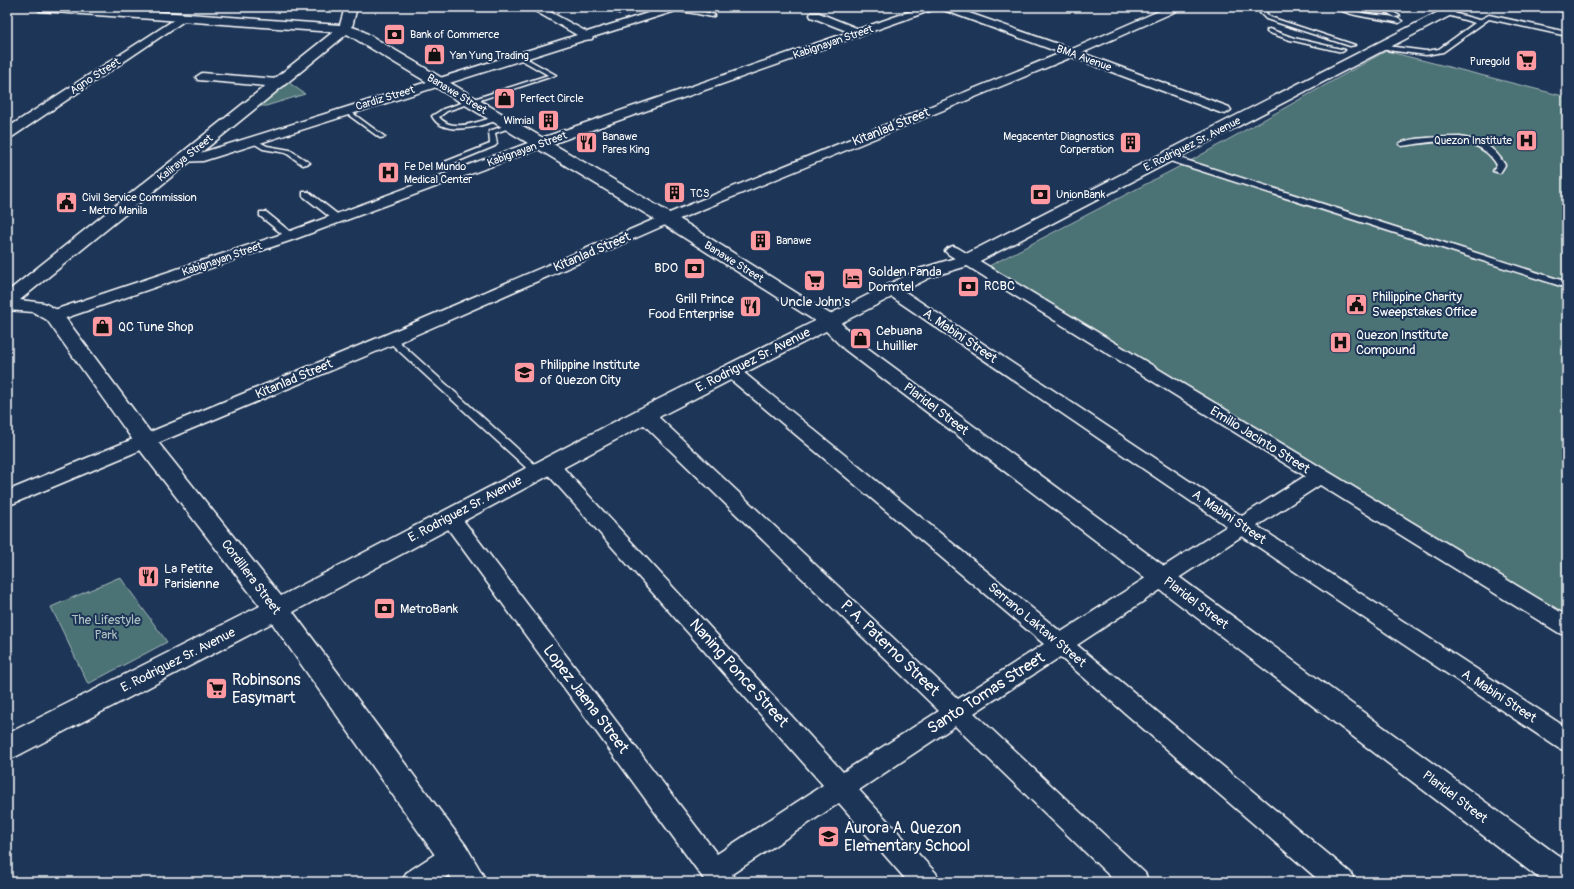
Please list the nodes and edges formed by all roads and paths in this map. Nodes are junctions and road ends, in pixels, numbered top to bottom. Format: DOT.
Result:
graph roads {
  1 [pos="40,7"];
  2 [pos="351,7"];
  3 [pos="534,7"];
  4 [pos="933,7"];
  5 [pos="942,7"];
  6 [pos="1178,7"];
  7 [pos="1337,7"];
  8 [pos="1380,7"];
  9 [pos="1426,7"];
  10 [pos="1562,7"];
  11 [pos="676,8"];
  12 [pos="1567,8"];
  13 [pos="1266,10"];
  14 [pos="1451,10"];
  15 [pos="619,11"];
  16 [pos="712,15"];
  17 [pos="815,15"];
  18 [pos="183,18"];
  19 [pos="1402,20"];
  20 [pos="1479,22"];
  21 [pos="345,29"];
  22 [pos="1269,31"];
  23 [pos="860,33"];
  24 [pos="1567,34"];
  25 [pos="588,37"];
  26 [pos="1347,47"];
  27 [pos="1378,47"];
  28 [pos="1072,53"];
  29 [pos="520,57"];
  30 [pos="1322,60"];
  31 [pos="202,77"];
  32 [pos="437,82"];
  33 [pos="277,83"];
  34 [pos="471,102"];
  35 [pos="1239,103"];
  36 [pos="345,110"];
  37 [pos="1225,110"];
  38 [pos="1211,118"];
  39 [pos="504,122"];
  40 [pos="7,134"];
  41 [pos="382,137"];
  42 [pos="252,140"];
  43 [pos="541,143"];
  44 [pos="1402,144"];
  45 [pos="1167,157"];
  46 [pos="184,159"];
  47 [pos="306,163"];
  48 [pos="446,163"];
  49 [pos="1497,171"];
  50 [pos="306,194"];
  51 [pos="263,214"];
  52 [pos="338,219"];
  53 [pos="667,219"];
  54 [pos="290,236"];
  55 [pos="962,251"];
  56 [pos="1567,285"];
  57 [pos="892,290"];
  58 [pos="7,301"];
  59 [pos="7,304"];
  60 [pos="54,316"];
  61 [pos="828,321"];
  62 [pos="391,339"];
  63 [pos="731,371"];
  64 [pos="645,415"];
  65 [pos="145,441"];
  66 [pos="543,468"];
  67 [pos="1319,476"];
  68 [pos="7,500"];
  69 [pos="450,517"];
  70 [pos="1242,526"];
  71 [pos="1162,578"];
  72 [pos="275,610"];
  73 [pos="1567,627"];
  74 [pos="1060,644"];
  75 [pos="957,711"];
  76 [pos="1567,740"];
  77 [pos="7,748"];
  78 [pos="842,786"];
  79 [pos="455,856"];
  80 [pos="718,876"];
  81 [pos="1567,881"];
  82 [pos="416,882"];
  83 [pos="470,882"];
  84 [pos="926,882"];
  85 [pos="1135,882"];
  86 [pos="1341,882"];
  1 -- 18 [label="main road, Banawe Street"];
  2 -- 21 [label="main road"];
  3 -- 25 [label="street"];
  4 -- 23 [label="street, Kabignayan Street"];
  5 -- 28 [label="street, BMA Avenue"];
  6 -- 28 [label="street, Kitanlad Street"];
  7 -- 19 [label="lane"];
  8 -- 19 [label="lane"];
  9 -- 19 [label="main road"];
  10 -- 12 [label="main road"];
  11 -- 15 [label="lane"];
  11 -- 16 [label="lane"];
  11 -- 25 [label="street, Cardiz Street"];
  13 -- 26 [label="lane"];
  14 -- 20 [label="lane"];
  14 -- 27 [label="main road, E. Rodriguez Sr. Avenue"];
  17 -- 23 [label="street"];
  18 -- 21 [label="main road, Banawe Street"];
  18 -- 40 [label="street, Agno Street"];
  19 -- 26 [label="main road"];
  20 -- 24 [label="lane"];
  20 -- 27 [label="lane"];
  21 -- 32 [label="main road, Banawe Street"];
  21 -- 33 [label="main road, Kaliraya Street"];
  22 -- 26 [label="lane"];
  23 -- 43 [label="street, Kabignayan Street"];
  25 -- 29 [label="street, Cardiz Street"];
  26 -- 30 [label="main road"];
  27 -- 45 [label="main road, E. Rodriguez Sr. Avenue"];
  28 -- 37 [label="street, BMA Avenue"];
  28 -- 53 [label="street, Kitanlad Street"];
  29 -- 32 [label="street, Cardiz Street"];
  29 -- 34 [label="lane"];
  31 -- 33 [label="street"];
  32 -- 34 [label="main road, Banawe Street"];
  32 -- 36 [label="street, Cardiz Street"];
  33 -- 46 [label="main road, Kaliraya Street"];
  34 -- 39 [label="main road, Banawe Street"];
  34 -- 39 [label="lane"];
  35 -- 37 [label="main road, E. Rodriguez Sr. Avenue"];
  36 -- 41 [label="lane"];
  36 -- 42 [label="street, Cardiz Street"];
  37 -- 38 [label="main road, E. Rodriguez Sr. Avenue"];
  39 -- 43 [label="main road, Banawe Street"];
  39 -- 48 [label="lane"];
  42 -- 46 [label="street, Cardiz Street"];
  42 -- 47 [label="lane"];
  43 -- 52 [label="street, Kabignayan Street"];
  43 -- 53 [label="main road, Banawe Street"];
  44 -- 49 [label="lane"];
  45 -- 55 [label="main road, E. Rodriguez Sr. Avenue"];
  45 -- 56 [label="lane"];
  46 -- 58 [label="main road, Kaliraya Street"];
  50 -- 52 [label="lane"];
  51 -- 54 [label="lane"];
  52 -- 54 [label="street, Kabignayan Street"];
  53 -- 61 [label="main road, Banawe Street"];
  53 -- 62 [label="street, Kitanlad Street"];
  54 -- 60 [label="street, Kabignayan Street"];
  55 -- 57 [label="main road, E. Rodriguez Sr. Avenue"];
  55 -- 67 [label="street, Emilio Jacinto Street"];
  57 -- 61 [label="main road, E. Rodriguez Sr. Avenue"];
  57 -- 70 [label="street, A. Mabini Street"];
  59 -- 60 [label="main road, Cordillera Street"];
  60 -- 65 [label="main road, Cordillera Street"];
  61 -- 63 [label="main road, E. Rodriguez Sr. Avenue"];
  61 -- 71 [label="main road, Plaridel Street"];
  62 -- 65 [label="street, Kitanlad Street"];
  62 -- 66 [label="lane"];
  63 -- 64 [label="main road, E. Rodriguez Sr. Avenue"];
  63 -- 74 [label="street, Serrano Laktaw Street"];
  64 -- 66 [label="main road, E. Rodriguez Sr. Avenue"];
  64 -- 75 [label="street, P. A. Paterno Street"];
  65 -- 68 [label="street, Kitanlad Street"];
  65 -- 72 [label="main road, Cordillera Street"];
  66 -- 69 [label="main road, E. Rodriguez Sr. Avenue"];
  66 -- 78 [label="street, Naning Ponce Street"];
  67 -- 70 [label="street, Santo Tomas Street"];
  67 -- 73 [label="street, Emilio Jacinto Street"];
  69 -- 72 [label="main road, E. Rodriguez Sr. Avenue"];
  69 -- 80 [label="street, Lopez Jaena Street"];
  70 -- 71 [label="street, Santo Tomas Street"];
  70 -- 76 [label="street, A. Mabini Street"];
  71 -- 74 [label="street, Santo Tomas Street"];
  71 -- 81 [label="main road, Plaridel Street"];
  72 -- 77 [label="main road, E. Rodriguez Sr. Avenue"];
  72 -- 79 [label="main road, Cordillera Street"];
  74 -- 75 [label="street, Santo Tomas Street"];
  74 -- 86 [label="street, Serrano Laktaw Street"];
  75 -- 78 [label="street, Santo Tomas Street"];
  75 -- 85 [label="street, P. A. Paterno Street"];
  78 -- 80 [label="street, Santo Tomas Street"];
  78 -- 84 [label="street, Naning Ponce Street"];
  79 -- 82 [label="street"];
  79 -- 83 [label="main road, Cordillera Street"];
}
